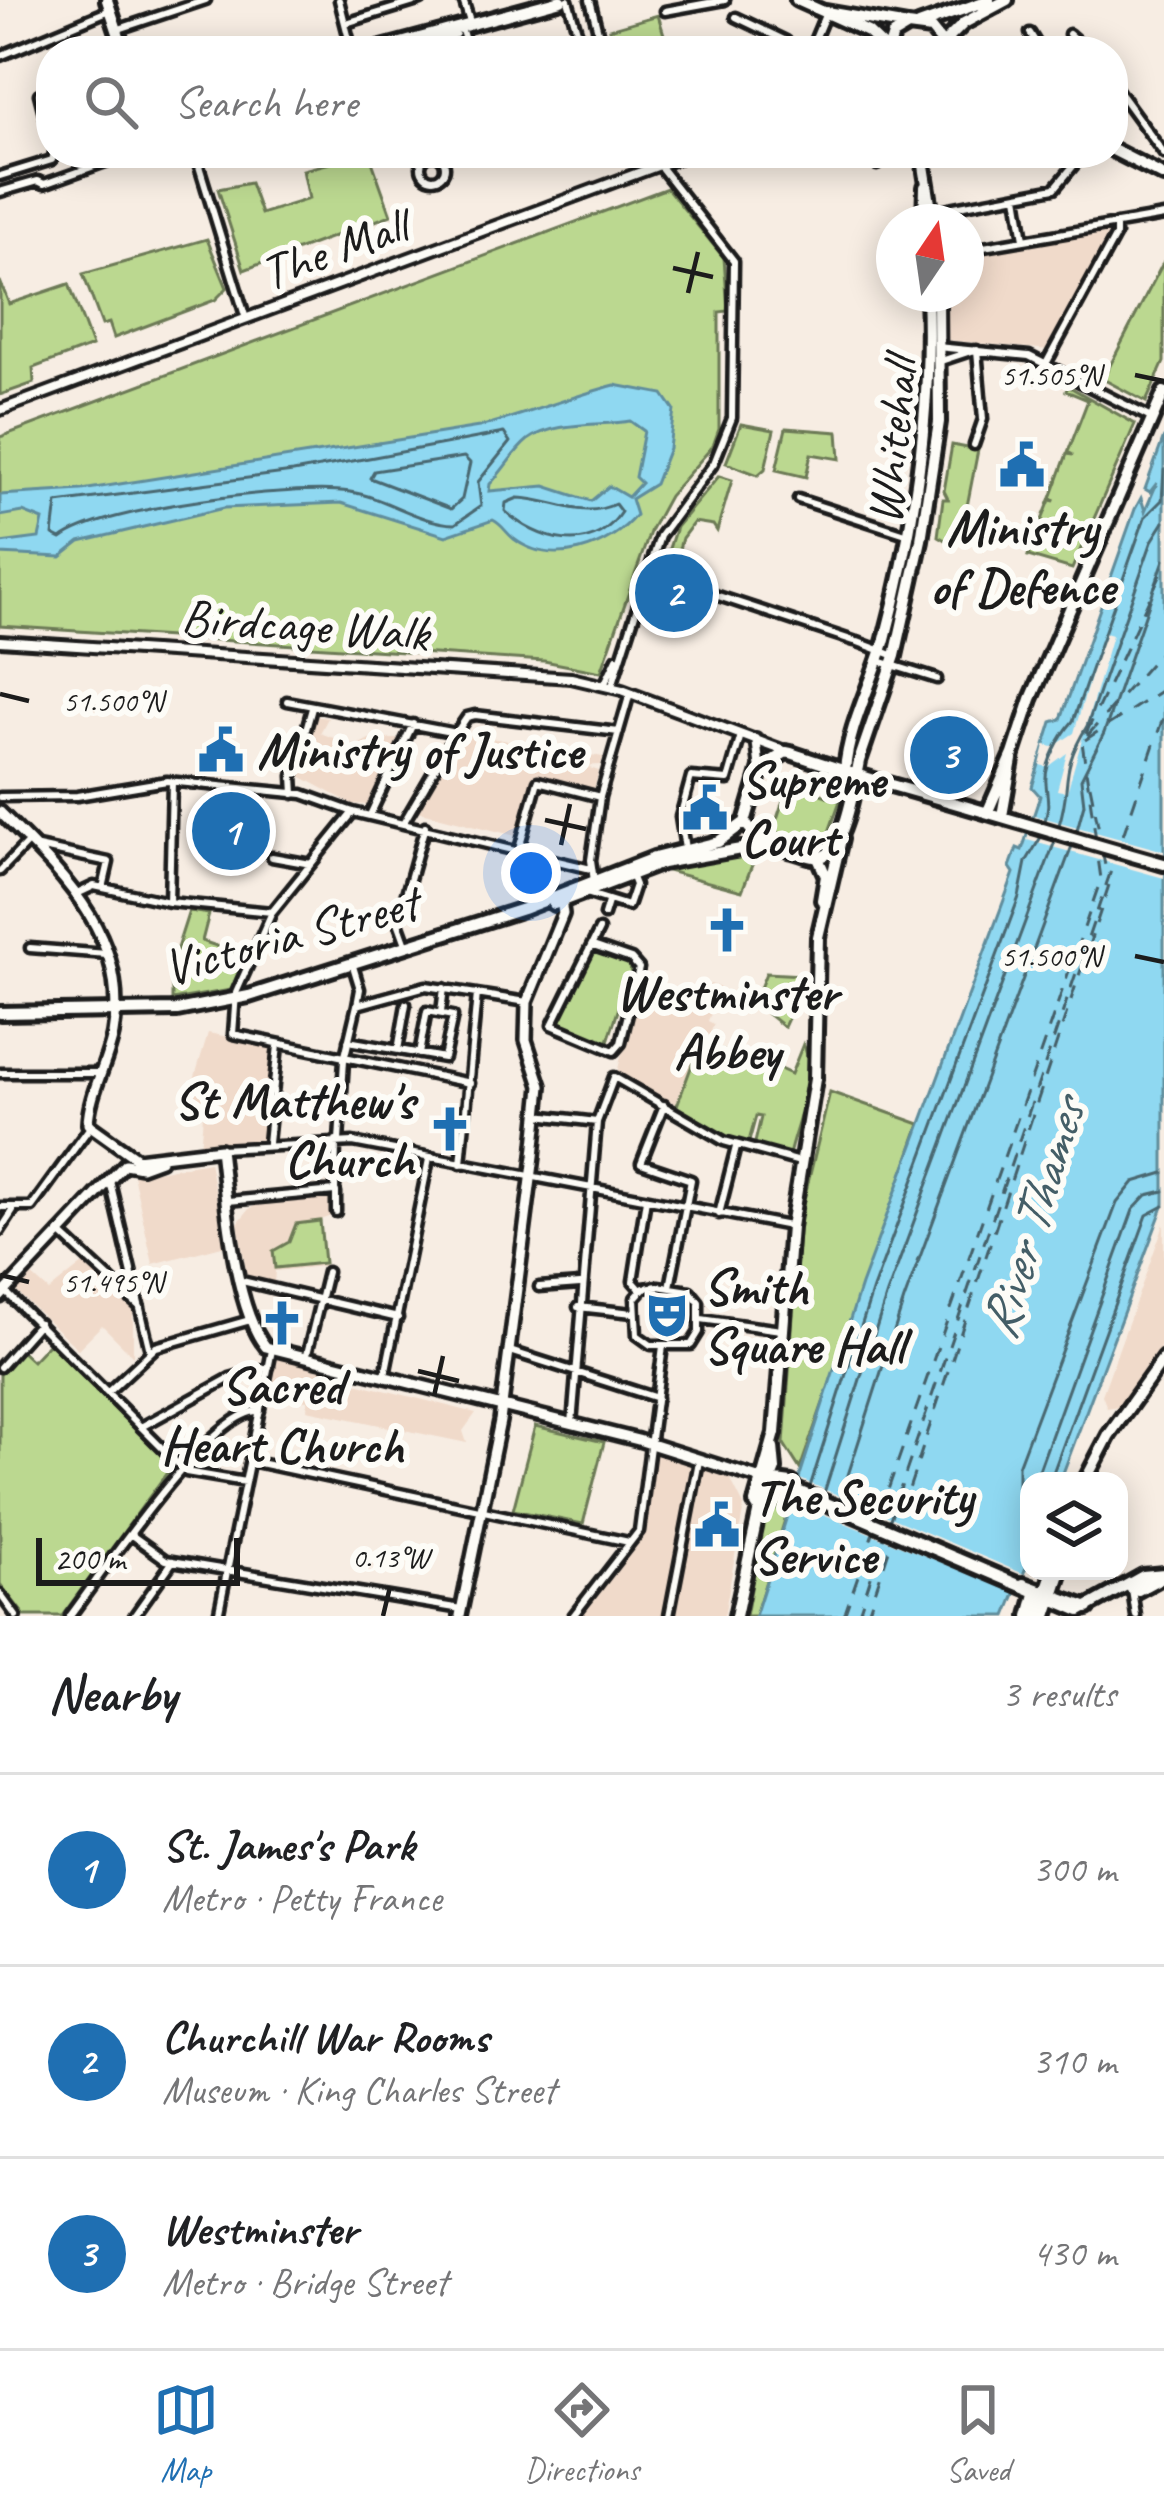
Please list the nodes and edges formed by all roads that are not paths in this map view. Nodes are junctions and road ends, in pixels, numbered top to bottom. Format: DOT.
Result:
graph roads {
  1 [pos="206,0"];
  2 [pos="340,0"];
  3 [pos="421,0"];
  4 [pos="463,0"];
  5 [pos="537,0"];
  6 [pos="564,0"];
  7 [pos="590,0"];
  8 [pos="725,0"];
  9 [pos="796,0"];
  10 [pos="846,0"];
  11 [pos="989,0"];
  12 [pos="1007,0"];
  13 [pos="182,4"];
  14 [pos="968,4"];
  15 [pos="108,5"];
  16 [pos="665,11"];
  17 [pos="826,11"];
  18 [pos="736,17"];
  19 [pos="852,20"];
  20 [pos="346,23"];
  21 [pos="964,23"];
  22 [pos="466,26"];
  23 [pos="912,26"];
  24 [pos="117,30"];
  25 [pos="1030,33"];
  26 [pos="1071,33"];
  27 [pos="42,36"];
  28 [pos="119,36"];
  29 [pos="349,36"];
  30 [pos="428,36"];
  31 [pos="439,36"];
  32 [pos="467,36"];
  33 [pos="577,36"];
  34 [pos="599,36"];
  35 [pos="776,36"];
  36 [pos="814,36"];
  37 [pos="875,36"];
  38 [pos="892,36"];
  39 [pos="936,36"];
  40 [pos="954,36"];
  41 [pos="1032,36"];
  42 [pos="1074,36"];
  43 [pos="36,39"];
  44 [pos="0,56"];
  45 [pos="1128,105"];
  46 [pos="1164,154"];
  47 [pos="1128,158"];
  48 [pos="36,164"];
  49 [pos="89,168"];
  50 [pos="200,168"];
  51 [pos="651,168"];
  52 [pos="661,168"];
  53 [pos="924,168"];
  54 [pos="1074,168"];
  55 [pos="0,176"];
  56 [pos="1164,176"];
  57 [pos="958,190"];
  58 [pos="0,192"];
  59 [pos="1018,196"];
  60 [pos="927,204"];
  61 [pos="962,204"];
  62 [pos="968,204"];
  63 [pos="1164,216"];
  64 [pos="1116,224"];
  65 [pos="1024,239"];
  66 [pos="984,247"];
  67 [pos="929,312"];
  68 [pos="939,312"];
  69 [pos="246,319"];
  70 [pos="940,346"];
  71 [pos="976,350"];
  72 [pos="934,360"];
  73 [pos="1047,362"];
  74 [pos="1164,392"];
  75 [pos="0,410"];
  76 [pos="1151,418"];
  77 [pos="930,443"];
  78 [pos="974,445"];
  79 [pos="798,499"];
  80 [pos="908,534"];
  81 [pos="921,540"];
  82 [pos="688,586"];
  83 [pos="0,641"];
  84 [pos="886,659"];
  85 [pos="937,679"];
  86 [pos="608,686"];
  87 [pos="630,693"];
  88 [pos="287,701"];
  89 [pos="312,707"];
  90 [pos="413,724"];
  91 [pos="619,732"];
  92 [pos="456,734"];
  93 [pos="746,734"];
  94 [pos="791,753"];
  95 [pos="1012,754"];
  96 [pos="815,761"];
  97 [pos="760,772"];
  98 [pos="853,772"];
  99 [pos="172,782"];
  100 [pos="294,794"];
  101 [pos="0,797"];
  102 [pos="601,797"];
  103 [pos="0,812"];
  104 [pos="353,812"];
  105 [pos="988,812"];
  106 [pos="370,815"];
  107 [pos="1002,816"];
  108 [pos="404,822"];
  109 [pos="746,822"];
  110 [pos="425,826"];
  111 [pos="841,836"];
  112 [pos="32,844"];
  113 [pos="769,844"];
  114 [pos="519,849"];
  115 [pos="685,849"];
  116 [pos="272,857"];
  117 [pos="818,858"];
  118 [pos="310,864"];
  119 [pos="1164,865"];
  120 [pos="0,871"];
  121 [pos="631,875"];
  122 [pos="592,883"];
  123 [pos="103,888"];
  124 [pos="79,893"];
  125 [pos="561,898"];
  126 [pos="169,902"];
  127 [pos="608,902"];
  128 [pos="272,912"];
  129 [pos="604,915"];
  130 [pos="599,930"];
  131 [pos="819,931"];
  132 [pos="593,946"];
  133 [pos="406,947"];
  134 [pos="30,948"];
  135 [pos="107,954"];
  136 [pos="352,962"];
  137 [pos="445,988"];
  138 [pos="477,994"];
  139 [pos="235,999"];
  140 [pos="527,1002"];
  141 [pos="406,1004"];
  142 [pos="357,1005"];
  143 [pos="114,1011"];
  144 [pos="0,1012"];
  145 [pos="441,1012"];
  146 [pos="348,1041"];
  147 [pos="278,1045"];
  148 [pos="398,1050"];
  149 [pos="418,1054"];
  150 [pos="344,1060"];
  151 [pos="0,1072"];
  152 [pos="101,1073"];
  153 [pos="470,1083"];
  154 [pos="664,1105"];
  155 [pos="538,1115"];
  156 [pos="597,1122"];
  157 [pos="90,1127"];
  158 [pos="226,1136"];
  159 [pos="338,1141"];
  160 [pos="268,1143"];
  161 [pos="736,1147"];
  162 [pos="223,1148"];
  163 [pos="429,1160"];
  164 [pos="131,1161"];
  165 [pos="800,1162"];
  166 [pos="461,1164"];
  167 [pos="531,1174"];
  168 [pos="110,1177"];
  169 [pos="691,1180"];
  170 [pos="701,1183"];
  171 [pos="591,1186"];
  172 [pos="335,1191"];
  173 [pos="646,1199"];
  174 [pos="228,1201"];
  175 [pos="685,1207"];
  176 [pos="0,1208"];
  177 [pos="14,1210"];
  178 [pos="336,1212"];
  179 [pos="719,1214"];
  180 [pos="791,1227"];
  181 [pos="0,1232"];
  182 [pos="58,1232"];
  183 [pos="327,1272"];
  184 [pos="242,1280"];
  185 [pos="580,1284"];
  186 [pos="539,1287"];
  187 [pos="670,1287"];
  188 [pos="640,1290"];
  189 [pos="3,1294"];
  190 [pos="320,1299"];
  191 [pos="140,1307"];
  192 [pos="578,1307"];
  193 [pos="633,1313"];
  194 [pos="398,1318"];
  195 [pos="701,1319"];
  196 [pos="251,1320"];
  197 [pos="39,1323"];
  198 [pos="782,1330"];
  199 [pos="663,1346"];
  200 [pos="272,1350"];
  201 [pos="506,1350"];
  202 [pos="150,1351"];
  203 [pos="306,1358"];
  204 [pos="1164,1358"];
  205 [pos="0,1367"];
  206 [pos="269,1367"];
  207 [pos="574,1371"];
  208 [pos="385,1378"];
  209 [pos="107,1392"];
  210 [pos="657,1398"];
  211 [pos="502,1408"];
  212 [pos="260,1411"];
  213 [pos="572,1424"];
  214 [pos="141,1427"];
  215 [pos="652,1444"];
  216 [pos="699,1459"];
  217 [pos="250,1461"];
  218 [pos="182,1468"];
  219 [pos="1090,1472"];
  220 [pos="766,1480"];
  221 [pos="245,1483"];
  222 [pos="482,1509"];
  223 [pos="130,1534"];
  224 [pos="629,1541"];
  225 [pos="173,1561"];
  226 [pos="227,1570"];
  227 [pos="1164,1575"];
  228 [pos="1054,1580"];
  229 [pos="1131,1588"];
  230 [pos="0,1594"];
  231 [pos="1048,1596"];
  232 [pos="460,1612"];
  233 [pos="16,1616"];
  234 [pos="70,1616"];
  235 [pos="134,1616"];
  236 [pos="218,1616"];
  237 [pos="573,1616"];
  238 [pos="669,1616"];
  239 [pos="736,1616"];
  240 [pos="1037,1616"];
  241 [pos="1136,1616"];
  1 -- 13 [label="street"];
  2 -- 20 [label="street"];
  3 -- 20 [label="street"];
  4 -- 22 [label="street"];
  5 -- 22 [label="main road"];
  6 -- 22 [label="main road"];
  6 -- 33 [label="street"];
  7 -- 34 [label="street"];
  8 -- 16 [label="street"];
  9 -- 17 [label="main road"];
  10 -- 19 [label="main road"];
  11 -- 14 [label="main road"];
  12 -- 21 [label="main road"];
  13 -- 24 [label="street"];
  14 -- 21 [label="main road"];
  14 -- 23 [label="main road"];
  15 -- 24 [label="main road"];
  15 -- 27 [label="street"];
  17 -- 19 [label="main road"];
  17 -- 36 [label="street"];
  18 -- 35 [label="street"];
  19 -- 23 [label="main road"];
  19 -- 37 [label="main road"];
  20 -- 29 [label="street"];
  21 -- 40 [label="main road"];
  22 -- 30 [label="main road"];
  22 -- 31 [label="main road"];
  22 -- 32 [label="street"];
  23 -- 38 [label="main road"];
  23 -- 39 [label="main road"];
  24 -- 28 [label="main road"];
  25 -- 41 [label="street"];
  26 -- 42 [label="street"];
  43 -- 44 [label="street"];
  45 -- 46 [label="street"];
  47 -- 56 [label="main road"];
  48 -- 55 [label="street"];
  49 -- 58 [label="street"];
  50 -- 69 [label="street"];
  51 -- 69 [label="street, The Mall"];
  52 -- 86 [label="street"];
  53 -- 60 [label="main road"];
  54 -- 59 [label="street"];
  57 -- 61 [label="street"];
  59 -- 62 [label="street"];
  59 -- 65 [label="street"];
  63 -- 64 [label="street"];
  64 -- 65 [label="street"];
  64 -- 73 [label="street"];
  65 -- 66 [label="street"];
  67 -- 72 [label="main road, Whitehall"];
  68 -- 70 [label="main road, Whitehall"];
  69 -- 75 [label="street, The Mall"];
  70 -- 71 [label="street"];
  70 -- 72 [label="main road, Whitehall"];
  71 -- 72 [label="street"];
  71 -- 73 [label="street"];
  71 -- 78 [label="street"];
  72 -- 77 [label="main road, Whitehall"];
  73 -- 76 [label="street"];
  74 -- 76 [label="main road"];
  76 -- 95 [label="main road"];
  77 -- 80 [label="main road, Whitehall"];
  77 -- 81 [label="main road, Whitehall"];
  79 -- 80 [label="street"];
  80 -- 81 [label="street"];
  80 -- 84 [label="main road, Whitehall"];
  81 -- 84 [label="main road, Whitehall"];
  82 -- 84 [label="street"];
  83 -- 86 [label="street, Birdcage Walk"];
  84 -- 85 [label="street"];
  84 -- 98 [label="main road"];
  84 -- 98 [label="main road"];
  86 -- 87 [label="street, Birdcage Walk"];
  87 -- 91 [label="street"];
  87 -- 93 [label="street, Birdcage Walk"];
  88 -- 89 [label="street"];
  89 -- 90 [label="street"];
  89 -- 100 [label="street"];
  90 -- 92 [label="street"];
  90 -- 106 [label="street"];
  91 -- 92 [label="street"];
  91 -- 102 [label="street"];
  92 -- 108 [label="street"];
  93 -- 94 [label="street, Birdcage Walk"];
  93 -- 97 [label="street"];
  93 -- 115 [label="street"];
  94 -- 96 [label="main road"];
  94 -- 97 [label="main road"];
  95 -- 105 [label="main road"];
  95 -- 107 [label="main road"];
  96 -- 98 [label="main road"];
  96 -- 98 [label="main road"];
  97 -- 109 [label="main road"];
  98 -- 105 [label="main road"];
  98 -- 111 [label="main road"];
  99 -- 100 [label="street"];
  99 -- 101 [label="street"];
  99 -- 126 [label="street"];
  100 -- 104 [label="street"];
  102 -- 114 [label="street"];
  102 -- 122 [label="street"];
  103 -- 112 [label="main road"];
  104 -- 106 [label="street"];
  104 -- 118 [label="street"];
  105 -- 107 [label="main road"];
  106 -- 108 [label="street"];
  107 -- 119 [label="main road"];
  108 -- 110 [label="street"];
  109 -- 113 [label="main road"];
  109 -- 115 [label="main road"];
  110 -- 114 [label="street"];
  110 -- 133 [label="street"];
  111 -- 117 [label="main road"];
  111 -- 131 [label="main road"];
  112 -- 120 [label="street"];
  112 -- 123 [label="street"];
  112 -- 124 [label="main road"];
  113 -- 117 [label="main road"];
  113 -- 121 [label="main road"];
  114 -- 122 [label="street"];
  115 -- 122 [label="main road"];
  116 -- 118 [label="street"];
  117 -- 131 [label="main road"];
  118 -- 128 [label="street"];
  121 -- 122 [label="main road"];
  121 -- 127 [label="street"];
  122 -- 125 [label="main road, Victoria Street"];
  122 -- 127 [label="street"];
  123 -- 124 [label="street"];
  123 -- 126 [label="street"];
  124 -- 135 [label="main road"];
  125 -- 133 [label="main road, Victoria Street"];
  125 -- 140 [label="main road"];
  126 -- 128 [label="street"];
  127 -- 129 [label="street"];
  128 -- 139 [label="street"];
  130 -- 132 [label="street"];
  131 -- 165 [label="main road"];
  132 -- 132 [label="street"];
  133 -- 136 [label="main road, Victoria Street"];
  134 -- 135 [label="street"];
  135 -- 143 [label="main road"];
  136 -- 139 [label="main road, Victoria Street"];
  136 -- 142 [label="street"];
  137 -- 138 [label="street"];
  137 -- 142 [label="street"];
  137 -- 145 [label="street"];
  138 -- 140 [label="street"];
  138 -- 153 [label="street"];
  139 -- 143 [label="main road, Victoria Street"];
  139 -- 147 [label="street"];
  140 -- 155 [label="main road"];
  141 -- 148 [label="street"];
  142 -- 146 [label="street"];
  143 -- 144 [label="main road, Victoria Street"];
  143 -- 152 [label="main road"];
  145 -- 149 [label="street"];
  145 -- 149 [label="street"];
  146 -- 148 [label="street"];
  146 -- 150 [label="street"];
  147 -- 150 [label="street"];
  147 -- 160 [label="street"];
  148 -- 149 [label="street"];
  150 -- 153 [label="street"];
  150 -- 159 [label="street"];
  151 -- 152 [label="street"];
  152 -- 157 [label="main road"];
  153 -- 166 [label="street"];
  154 -- 156 [label="street"];
  154 -- 161 [label="street"];
  154 -- 169 [label="street"];
  155 -- 156 [label="street"];
  155 -- 167 [label="main road"];
  156 -- 171 [label="street"];
  157 -- 164 [label="main road"];
  157 -- 177 [label="street"];
  158 -- 162 [label="street"];
  159 -- 160 [label="street"];
  159 -- 163 [label="street"];
  159 -- 172 [label="street"];
  160 -- 162 [label="street"];
  161 -- 165 [label="street"];
  161 -- 179 [label="street"];
  162 -- 164 [label="main road"];
  162 -- 174 [label="main road"];
  163 -- 166 [label="street"];
  163 -- 194 [label="street"];
  164 -- 168 [label="main road"];
  165 -- 180 [label="main road"];
  166 -- 167 [label="street"];
  167 -- 171 [label="street"];
  167 -- 201 [label="main road"];
  168 -- 182 [label="main road"];
  168 -- 191 [label="street"];
  169 -- 170 [label="street"];
  169 -- 175 [label="street"];
  171 -- 173 [label="street"];
  171 -- 185 [label="street"];
  172 -- 174 [label="street"];
  172 -- 178 [label="street"];
  173 -- 175 [label="street"];
  173 -- 188 [label="street"];
  174 -- 184 [label="main road"];
  175 -- 179 [label="street"];
  175 -- 187 [label="street"];
  176 -- 177 [label="street"];
  177 -- 181 [label="street"];
  179 -- 180 [label="street"];
  180 -- 198 [label="main road"];
  182 -- 189 [label="main road"];
  182 -- 191 [label="street"];
  183 -- 190 [label="street"];
  184 -- 190 [label="street"];
  184 -- 196 [label="main road"];
  185 -- 186 [label="street"];
  185 -- 192 [label="street"];
  187 -- 188 [label="street"];
  187 -- 195 [label="street"];
  188 -- 193 [label="street"];
  189 -- 197 [label="street"];
  190 -- 194 [label="street"];
  190 -- 203 [label="street"];
  191 -- 202 [label="street"];
  192 -- 193 [label="street"];
  192 -- 207 [label="street"];
  193 -- 199 [label="street"];
  194 -- 208 [label="street"];
  195 -- 198 [label="street"];
  195 -- 199 [label="street"];
  196 -- 200 [label="main road"];
  196 -- 202 [label="street"];
  197 -- 205 [label="street"];
  197 -- 209 [label="street"];
  198 -- 220 [label="main road"];
  199 -- 210 [label="street"];
  200 -- 203 [label="main road"];
  200 -- 206 [label="street"];
  201 -- 207 [label="street"];
  201 -- 211 [label="main road"];
  202 -- 209 [label="street"];
  203 -- 208 [label="main road"];
  204 -- 219 [label="main road"];
  206 -- 212 [label="street"];
  206 -- 214 [label="street"];
  207 -- 210 [label="street"];
  207 -- 213 [label="street"];
  208 -- 211 [label="main road"];
  209 -- 214 [label="street"];
  210 -- 215 [label="street"];
  211 -- 213 [label="main road"];
  211 -- 222 [label="main road"];
  212 -- 217 [label="street"];
  212 -- 218 [label="street"];
  213 -- 215 [label="main road"];
  214 -- 218 [label="street"];
  215 -- 216 [label="main road"];
  215 -- 224 [label="street"];
  216 -- 220 [label="main road"];
  216 -- 238 [label="street"];
  217 -- 221 [label="street"];
  217 -- 222 [label="street"];
  218 -- 221 [label="street"];
  218 -- 223 [label="street"];
  220 -- 231 [label="main road"];
  220 -- 239 [label="main road"];
  221 -- 226 [label="street"];
  222 -- 224 [label="street"];
  222 -- 232 [label="main road"];
  223 -- 225 [label="street"];
  223 -- 234 [label="street"];
  224 -- 237 [label="street"];
  225 -- 226 [label="street"];
  225 -- 235 [label="street"];
  226 -- 232 [label="street"];
  226 -- 236 [label="street"];
  227 -- 229 [label="main road"];
  228 -- 231 [label="main road"];
  229 -- 231 [label="main road"];
  229 -- 241 [label="street"];
  230 -- 233 [label="street"];
  231 -- 240 [label="main road"];
  231 -- 240 [label="main road"];
}
